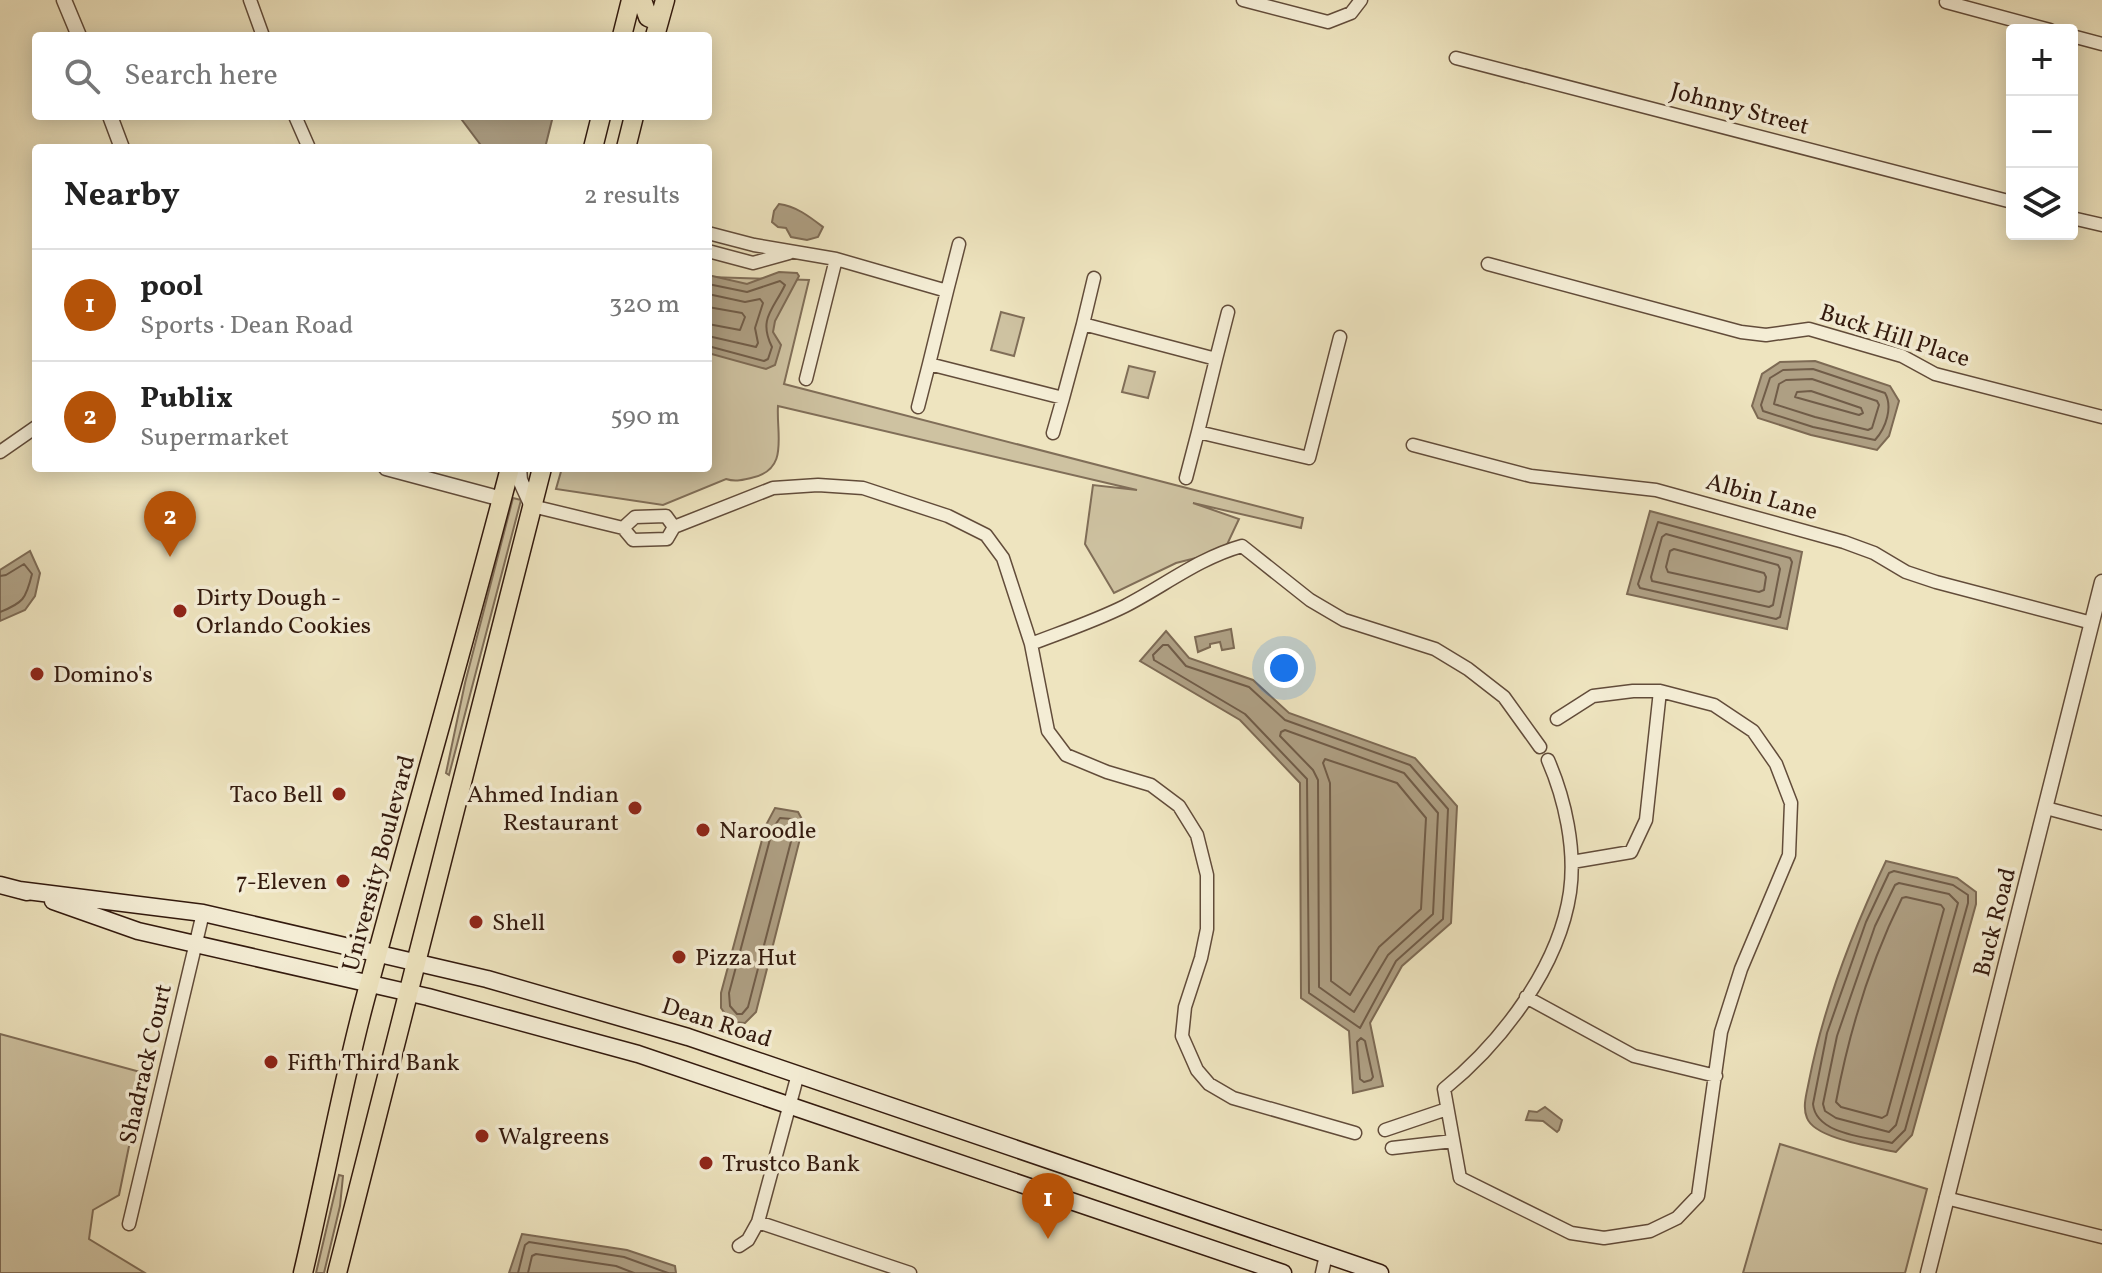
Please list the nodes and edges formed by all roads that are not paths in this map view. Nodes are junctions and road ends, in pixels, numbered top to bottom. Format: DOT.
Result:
graph roads {
  1 [pos="64,0"];
  2 [pos="250,0"];
  3 [pos="631,0"];
  4 [pos="642,0"];
  5 [pos="665,0"];
  6 [pos="1243,0"];
  7 [pos="1361,0"];
  8 [pos="1946,2"];
  9 [pos="2028,24"];
  10 [pos="657,29"];
  11 [pos="77,32"];
  12 [pos="262,32"];
  13 [pos="623,32"];
  14 [pos="2078,38"];
  15 [pos="2102,44"];
  16 [pos="1456,58"];
  17 [pos="112,120"];
  18 [pos="297,120"];
  19 [pos="600,120"];
  20 [pos="633,120"];
  21 [pos="120,144"];
  22 [pos="307,144"];
  23 [pos="594,144"];
  24 [pos="627,144"];
  25 [pos="2006,200"];
  26 [pos="2078,219"];
  27 [pos="2102,225"];
  28 [pos="712,234"];
  29 [pos="959,244"];
  30 [pos="712,252"];
  31 [pos="792,252"];
  32 [pos="836,259"];
  33 [pos="1488,264"];
  34 [pos="1094,278"];
  35 [pos="947,291"];
  36 [pos="1228,312"];
  37 [pos="1083,324"];
  38 [pos="1340,337"];
  39 [pos="1216,359"];
  40 [pos="929,364"];
  41 [pos="806,379"];
  42 [pos="1063,398"];
  43 [pos="918,407"];
  44 [pos="2102,417"];
  45 [pos="32,430"];
  46 [pos="1198,432"];
  47 [pos="1053,433"];
  48 [pos="1413,445"];
  49 [pos="0,452"];
  50 [pos="401,472"];
  51 [pos="509,472"];
  52 [pos="519,472"];
  53 [pos="541,472"];
  54 [pos="1186,478"];
  55 [pos="502,499"];
  56 [pos="532,506"];
  57 [pos="674,527"];
  58 [pos="623,528"];
  59 [pos="2102,582"];
  60 [pos="2092,623"];
  61 [pos="1031,644"];
  62 [pos="1660,691"];
  63 [pos="1557,719"];
  64 [pos="1540,747"];
  65 [pos="1548,760"];
  66 [pos="2046,808"];
  67 [pos="2102,823"];
  68 [pos="1572,862"];
  69 [pos="0,885"];
  70 [pos="19,890"];
  71 [pos="203,913"];
  72 [pos="195,944"];
  73 [pos="378,953"];
  74 [pos="416,962"];
  75 [pos="370,984"];
  76 [pos="407,993"];
  77 [pos="1526,997"];
  78 [pos="798,1074"];
  79 [pos="1716,1076"];
  80 [pos="790,1105"];
  81 [pos="1447,1109"];
  82 [pos="1385,1130"];
  83 [pos="1355,1133"];
  84 [pos="1453,1141"];
  85 [pos="1392,1148"];
  86 [pos="1946,1198"];
  87 [pos="758,1222"];
  88 [pos="129,1224"];
  89 [pos="2101,1232"];
  90 [pos="739,1246"];
  91 [pos="1326,1255"];
  92 [pos="863,1257"];
  93 [pos="303,1273"];
  94 [pos="337,1273"];
  95 [pos="859,1273"];
  96 [pos="910,1273"];
  97 [pos="1283,1273"];
  98 [pos="1322,1273"];
  99 [pos="1380,1273"];
  100 [pos="1928,1273"];
  1 -- 11 [label="street"];
  2 -- 12 [label="street"];
  3 -- 13 [label="main road"];
  4 -- 10 [label="main road"];
  5 -- 10 [label="main road"];
  6 -- 7 [label="street"];
  8 -- 9 [label="street"];
  14 -- 15 [label="street"];
  16 -- 25 [label="street, Johnny Street"];
  17 -- 21 [label="street"];
  18 -- 22 [label="street"];
  19 -- 23 [label="main road"];
  20 -- 24 [label="main road"];
  26 -- 27 [label="street"];
  28 -- 31 [label="street"];
  29 -- 35 [label="street"];
  30 -- 31 [label="street"];
  31 -- 32 [label="street"];
  32 -- 35 [label="street"];
  32 -- 41 [label="street"];
  33 -- 44 [label="street, Buck Hill Place"];
  34 -- 37 [label="street"];
  35 -- 40 [label="street"];
  36 -- 39 [label="street"];
  37 -- 39 [label="street"];
  37 -- 42 [label="street"];
  38 -- 46 [label="street"];
  39 -- 46 [label="street"];
  40 -- 42 [label="street"];
  40 -- 43 [label="street"];
  42 -- 47 [label="street"];
  45 -- 49 [label="street"];
  46 -- 54 [label="street"];
  48 -- 60 [label="street, Albin Lane"];
  50 -- 55 [label="street"];
  51 -- 55 [label="main road, University Boulevard"];
  52 -- 56 [label="street"];
  53 -- 56 [label="main road"];
  55 -- 73 [label="main road, University Boulevard"];
  56 -- 58 [label="street"];
  56 -- 74 [label="main road"];
  57 -- 58 [label="street"];
  57 -- 58 [label="street"];
  57 -- 61 [label="street"];
  59 -- 60 [label="street, Buck Road"];
  60 -- 66 [label="street, Buck Road"];
  61 -- 64 [label="street"];
  61 -- 83 [label="street"];
  62 -- 63 [label="street"];
  62 -- 68 [label="street"];
  62 -- 79 [label="street"];
  65 -- 68 [label="street"];
  66 -- 67 [label="street"];
  66 -- 86 [label="street, Buck Road"];
  68 -- 77 [label="street"];
  69 -- 70 [label="main road, Dean Road"];
  70 -- 71 [label="main road, Dean Road"];
  70 -- 72 [label="main road, Dean Road"];
  71 -- 72 [label="street, Shadrack Court"];
  71 -- 73 [label="main road, Dean Road"];
  72 -- 75 [label="main road, Dean Road"];
  72 -- 88 [label="street, Shadrack Court"];
  73 -- 74 [label="main road, Dean Road"];
  73 -- 75 [label="main road, University Boulevard"];
  74 -- 76 [label="main road"];
  74 -- 78 [label="main road, Dean Road"];
  75 -- 76 [label="main road, Dean Road"];
  75 -- 93 [label="main road, University Boulevard"];
  76 -- 80 [label="main road, Dean Road"];
  76 -- 94 [label="main road"];
  77 -- 79 [label="street"];
  77 -- 81 [label="street"];
  78 -- 80 [label="street"];
  78 -- 91 [label="main road, Dean Road"];
  79 -- 84 [label="street"];
  80 -- 87 [label="street"];
  80 -- 97 [label="main road, Dean Road"];
  81 -- 82 [label="street"];
  81 -- 84 [label="street"];
  84 -- 85 [label="street"];
  86 -- 89 [label="street"];
  86 -- 100 [label="street, Buck Road"];
  87 -- 90 [label="street"];
  87 -- 92 [label="street"];
  91 -- 98 [label="street"];
  91 -- 99 [label="main road, Dean Road"];
  92 -- 95 [label="street"];
  92 -- 96 [label="street"];
}
